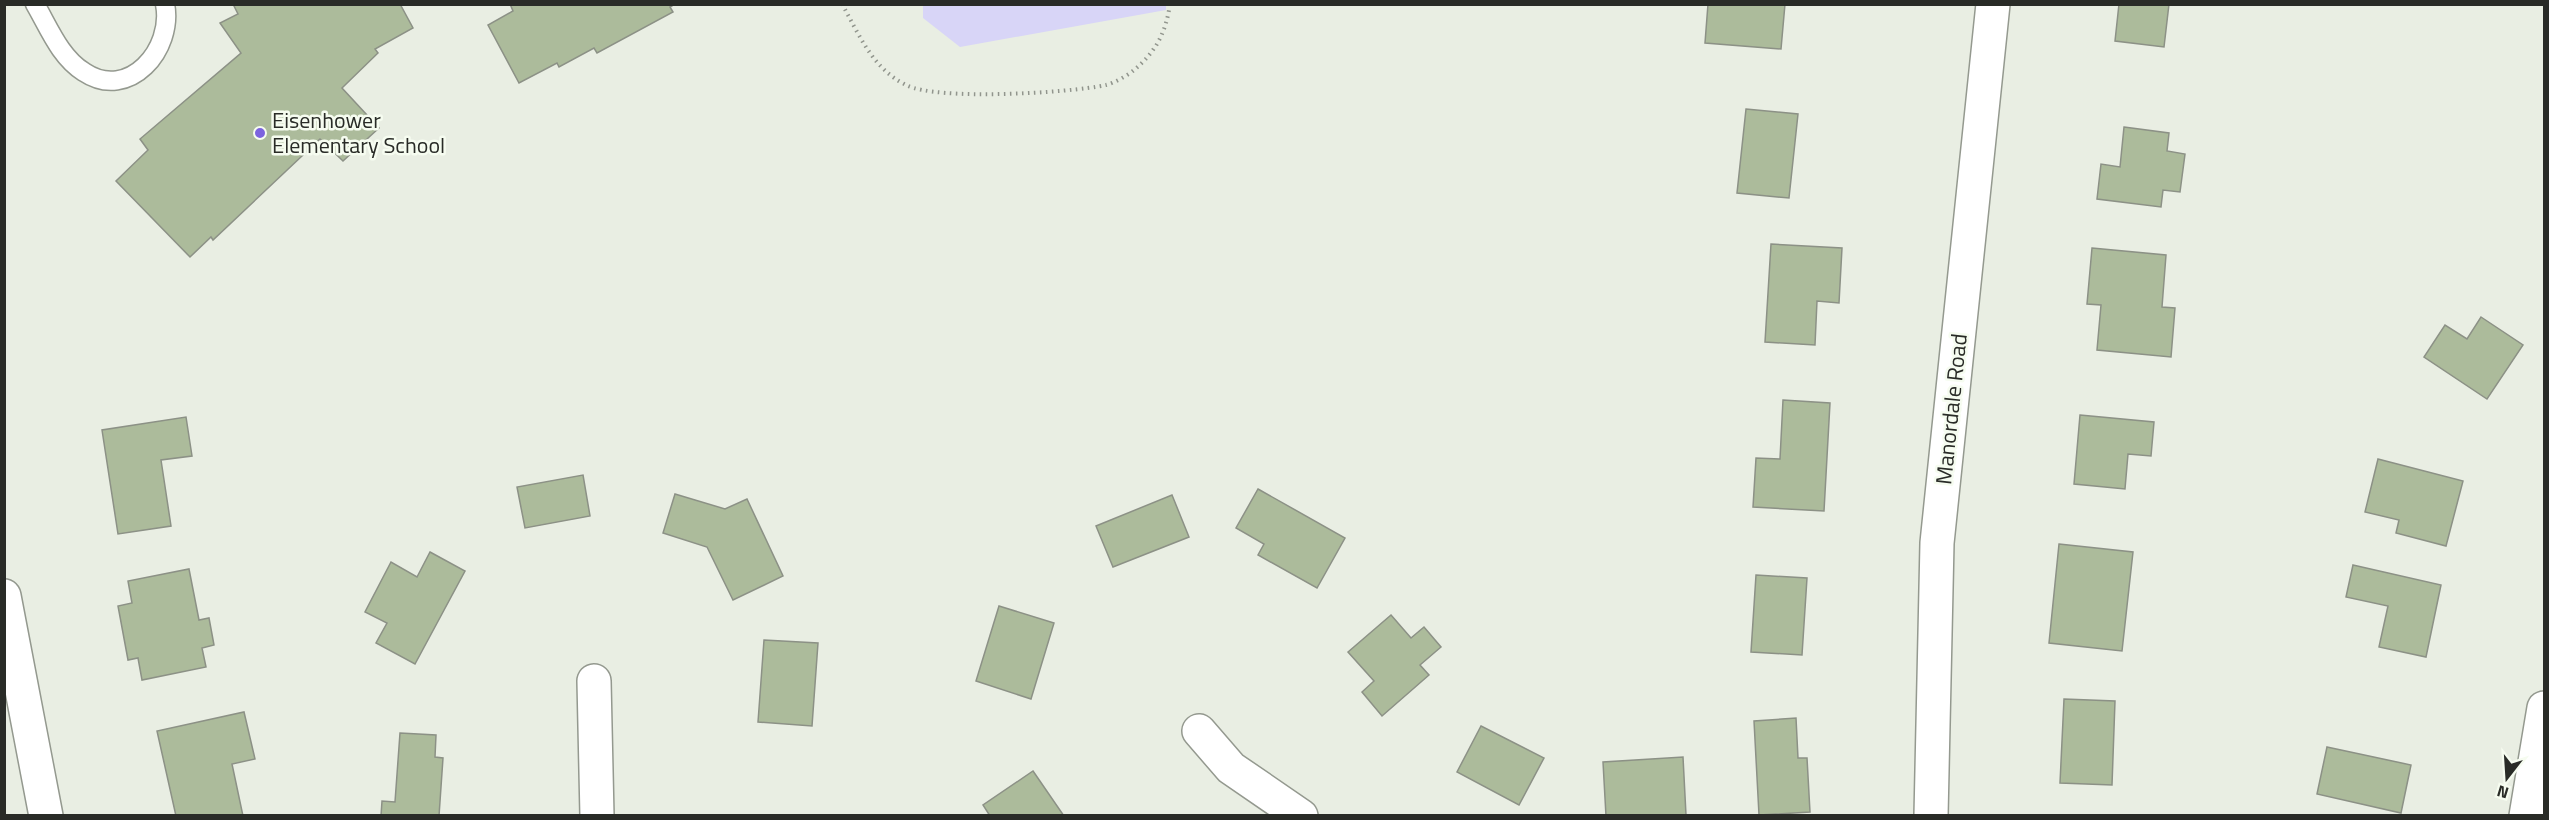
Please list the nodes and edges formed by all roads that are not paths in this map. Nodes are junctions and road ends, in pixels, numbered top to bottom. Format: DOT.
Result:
graph roads {
  1 [pos="35,4"];
  2 [pos="165,4"];
  3 [pos="1993,4"];
  4 [pos="4,596"];
  5 [pos="594,681"];
  6 [pos="2544,708"];
  7 [pos="1199,731"];
  8 [pos="46,816"];
  9 [pos="597,816"];
  10 [pos="1301,816"];
  11 [pos="1931,816"];
  12 [pos="2526,816"];
  1 -- 2 [label="lane"];
  3 -- 11 [label="street, Manordale Road"];
  4 -- 8 [label="street"];
  5 -- 9 [label="street"];
  6 -- 12 [label="street"];
  7 -- 10 [label="street"];
}
